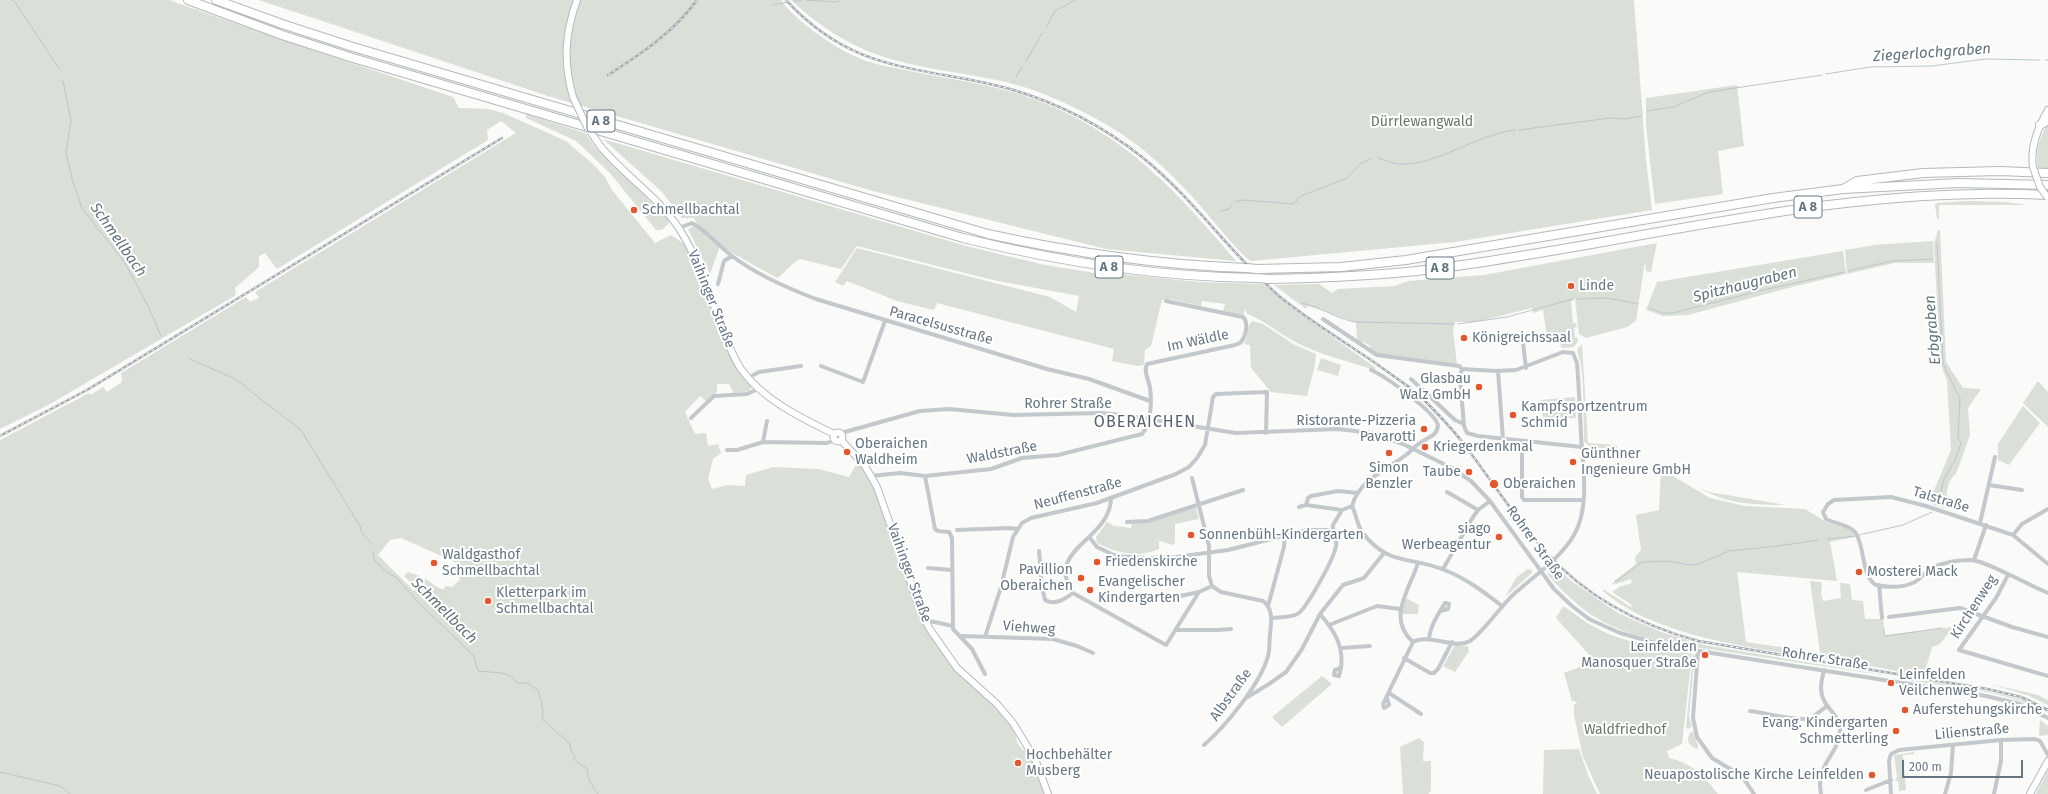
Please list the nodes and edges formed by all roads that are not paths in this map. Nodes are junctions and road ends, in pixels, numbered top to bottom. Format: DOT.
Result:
graph roads {
  1 [pos="188,0"];
  2 [pos="216,0"];
  3 [pos="577,0"];
  4 [pos="2048,110"];
  5 [pos="2048,120"];
  6 [pos="2040,125"];
  7 [pos="2047,172"];
  8 [pos="2048,185"];
  9 [pos="1843,189"];
  10 [pos="2048,195"];
  11 [pos="2048,198"];
  12 [pos="679,228"];
  13 [pos="732,256"];
  14 [pos="718,284"];
  15 [pos="1166,301"];
  16 [pos="1323,319"];
  17 [pos="885,321"];
  18 [pos="1522,334"];
  19 [pos="801,366"];
  20 [pos="821,366"];
  21 [pos="1526,368"];
  22 [pos="1462,369"];
  23 [pos="1371,370"];
  24 [pos="1498,371"];
  25 [pos="748,378"];
  26 [pos="1411,378"];
  27 [pos="758,389"];
  28 [pos="1150,401"];
  29 [pos="691,418"];
  30 [pos="1149,419"];
  31 [pos="767,421"];
  32 [pos="1464,424"];
  33 [pos="1209,430"];
  34 [pos="1266,433"];
  35 [pos="838,437"];
  36 [pos="1503,439"];
  37 [pos="1522,441"];
  38 [pos="763,442"];
  39 [pos="1582,447"];
  40 [pos="1413,449"];
  41 [pos="728,450"];
  42 [pos="1995,457"];
  43 [pos="871,476"];
  44 [pos="925,476"];
  45 [pos="1192,478"];
  46 [pos="1989,485"];
  47 [pos="1243,490"];
  48 [pos="2022,490"];
  49 [pos="1447,492"];
  50 [pos="1358,493"];
  51 [pos="1111,498"];
  52 [pos="1583,500"];
  53 [pos="1490,501"];
  54 [pos="1199,504"];
  55 [pos="1306,505"];
  56 [pos="1352,506"];
  57 [pos="1299,507"];
  58 [pos="2048,509"];
  59 [pos="1342,510"];
  60 [pos="1478,510"];
  61 [pos="1127,522"];
  62 [pos="1980,523"];
  63 [pos="1986,525"];
  64 [pos="957,530"];
  65 [pos="1017,530"];
  66 [pos="1333,530"];
  67 [pos="1285,534"];
  68 [pos="2013,535"];
  69 [pos="1090,538"];
  70 [pos="1039,551"];
  71 [pos="1384,553"];
  72 [pos="1210,554"];
  73 [pos="1974,560"];
  74 [pos="1418,563"];
  75 [pos="2048,564"];
  76 [pos="928,568"];
  77 [pos="1444,569"];
  78 [pos="952,570"];
  79 [pos="1540,571"];
  80 [pos="2008,575"];
  81 [pos="1879,585"];
  82 [pos="1212,586"];
  83 [pos="1199,592"];
  84 [pos="1073,593"];
  85 [pos="2048,593"];
  86 [pos="1134,599"];
  87 [pos="1268,606"];
  88 [pos="1502,606"];
  89 [pos="1400,609"];
  90 [pos="1440,611"];
  91 [pos="1320,614"];
  92 [pos="1889,617"];
  93 [pos="1983,617"];
  94 [pos="1272,618"];
  95 [pos="1882,618"];
  96 [pos="925,620"];
  97 [pos="1329,625"];
  98 [pos="953,626"];
  99 [pos="1231,629"];
  100 [pos="1176,630"];
  101 [pos="961,636"];
  102 [pos="985,637"];
  103 [pos="2048,637"];
  104 [pos="1429,639"];
  105 [pos="1413,642"];
  106 [pos="1452,642"];
  107 [pos="1370,646"];
  108 [pos="1341,648"];
  109 [pos="1698,651"];
  110 [pos="1093,653"];
  111 [pos="1404,658"];
  112 [pos="1342,668"];
  113 [pos="1824,670"];
  114 [pos="985,674"];
  115 [pos="2048,676"];
  116 [pos="1245,698"];
  117 [pos="1827,706"];
  118 [pos="1750,711"];
  119 [pos="1421,714"];
  120 [pos="2048,718"];
  121 [pos="2001,740"];
  122 [pos="1204,745"];
  123 [pos="1953,745"];
  124 [pos="2048,755"];
  125 [pos="2048,761"];
  126 [pos="1891,780"];
  127 [pos="1866,790"];
  128 [pos="1048,794"];
  129 [pos="1754,794"];
  130 [pos="1821,794"];
  131 [pos="1891,794"];
  132 [pos="1945,794"];
  133 [pos="1994,794"];
  134 [pos="2030,794"];
  1 -- 10 [label="highway, A 8, bridge"];
  2 -- 9 [label="highway, A 8, bridge"];
  3 -- 12 [label="main road, Vaihinger Straße, bridge"];
  4 -- 6 [label="main road"];
  5 -- 6 [label="highway"];
  6 -- 11 [label="main road, bridge"];
  7 -- 9 [label="highway, A 8"];
  8 -- 9 [label="highway, A 8"];
  12 -- 13 [label="street, Paracelsusstraße"];
  12 -- 25 [label="main road, Vaihinger Straße"];
  13 -- 14 [label="street"];
  13 -- 17 [label="street, Paracelsusstraße"];
  15 -- 28 [label="street, Im Wäldle"];
  16 -- 22 [label="street"];
  17 -- 20 [label="street"];
  17 -- 28 [label="street, Paracelsusstraße"];
  18 -- 21 [label="street"];
  19 -- 25 [label="street"];
  21 -- 24 [label="street"];
  21 -- 39 [label="street"];
  22 -- 24 [label="street"];
  22 -- 32 [label="street"];
  23 -- 40 [label="street"];
  24 -- 36 [label="street"];
  25 -- 27 [label="main road, Vaihinger Straße"];
  26 -- 32 [label="street"];
  27 -- 29 [label="street"];
  27 -- 35 [label="main road, Vaihinger Straße"];
  28 -- 30 [label="street"];
  30 -- 33 [label="street, Rohrer Straße"];
  30 -- 35 [label="street, Rohrer Straße"];
  30 -- 44 [label="street, Waldstraße"];
  31 -- 38 [label="street"];
  32 -- 36 [label="street"];
  33 -- 34 [label="street, Rohrer Straße"];
  33 -- 34 [label="street, Neuffenstraße"];
  33 -- 51 [label="street, Neuffenstraße"];
  34 -- 40 [label="street, Rohrer Straße"];
  35 -- 38 [label="street, Rohrer Straße"];
  35 -- 43 [label="main road, Vaihinger Straße"];
  36 -- 37 [label="street"];
  37 -- 39 [label="street"];
  37 -- 52 [label="street"];
  38 -- 41 [label="street, Rohrer Straße"];
  39 -- 52 [label="street"];
  40 -- 50 [label="street"];
  40 -- 53 [label="street, Rohrer Straße"];
  42 -- 46 [label="street"];
  43 -- 44 [label="street, Waldstraße"];
  43 -- 96 [label="main road, Vaihinger Straße"];
  44 -- 78 [label="street"];
  45 -- 54 [label="street"];
  46 -- 48 [label="street"];
  46 -- 62 [label="street"];
  47 -- 54 [label="street"];
  49 -- 60 [label="street"];
  50 -- 55 [label="street"];
  50 -- 56 [label="street"];
  51 -- 65 [label="street, Neuffenstraße"];
  51 -- 69 [label="street"];
  52 -- 79 [label="street"];
  53 -- 60 [label="street"];
  53 -- 79 [label="street, Rohrer Straße"];
  54 -- 61 [label="street"];
  54 -- 72 [label="street"];
  55 -- 57 [label="street"];
  55 -- 59 [label="street"];
  56 -- 59 [label="street"];
  56 -- 71 [label="street"];
  58 -- 68 [label="street"];
  59 -- 66 [label="street"];
  60 -- 77 [label="street"];
  62 -- 63 [label="street, Talstraße"];
  62 -- 81 [label="street, Talstraße"];
  63 -- 68 [label="street, Talstraße"];
  63 -- 73 [label="street"];
  64 -- 65 [label="street"];
  65 -- 102 [label="street"];
  66 -- 67 [label="street"];
  66 -- 94 [label="street"];
  67 -- 72 [label="street"];
  67 -- 87 [label="street"];
  68 -- 75 [label="street, Talstraße"];
  69 -- 72 [label="street"];
  69 -- 84 [label="street"];
  70 -- 84 [label="street"];
  71 -- 74 [label="street"];
  71 -- 91 [label="street"];
  72 -- 82 [label="street"];
  73 -- 80 [label="street"];
  73 -- 81 [label="street"];
  74 -- 77 [label="street"];
  74 -- 89 [label="street"];
  76 -- 78 [label="street"];
  77 -- 88 [label="street"];
  78 -- 98 [label="street"];
  79 -- 88 [label="street"];
  79 -- 109 [label="street, Rohrer Straße"];
  80 -- 85 [label="street"];
  80 -- 93 [label="street, Kirchenweg"];
  81 -- 95 [label="street"];
  82 -- 83 [label="street"];
  82 -- 87 [label="street"];
  83 -- 86 [label="street"];
  83 -- 100 [label="street"];
  84 -- 100 [label="street"];
  87 -- 94 [label="street, Albstraße"];
  88 -- 106 [label="street"];
  89 -- 97 [label="street"];
  89 -- 105 [label="street"];
  90 -- 104 [label="street"];
  91 -- 97 [label="street"];
  91 -- 116 [label="street"];
  92 -- 93 [label="street"];
  93 -- 103 [label="street"];
  93 -- 115 [label="street, Kirchenweg"];
  94 -- 116 [label="street, Albstraße"];
  96 -- 98 [label="street"];
  96 -- 128 [label="main road, Vaihinger Straße"];
  97 -- 108 [label="street"];
  98 -- 101 [label="street"];
  99 -- 100 [label="street"];
  101 -- 102 [label="street, Viehweg"];
  101 -- 114 [label="street"];
  102 -- 110 [label="street, Viehweg"];
  104 -- 105 [label="street"];
  104 -- 106 [label="street"];
  105 -- 111 [label="street"];
  106 -- 111 [label="street"];
  107 -- 108 [label="street"];
  108 -- 112 [label="street"];
  109 -- 113 [label="street, Rohrer Straße"];
  109 -- 129 [label="street"];
  111 -- 119 [label="street"];
  113 -- 117 [label="street"];
  113 -- 120 [label="street, Rohrer Straße"];
  116 -- 122 [label="street, Albstraße"];
  117 -- 118 [label="street"];
  117 -- 130 [label="street"];
  121 -- 123 [label="street, Lilienstraße"];
  121 -- 124 [label="street, Lilienstraße"];
  121 -- 133 [label="street"];
  123 -- 126 [label="street, Lilienstraße"];
  123 -- 132 [label="street"];
  125 -- 134 [label="main road"];
  126 -- 127 [label="street"];
  126 -- 131 [label="street"];
}
